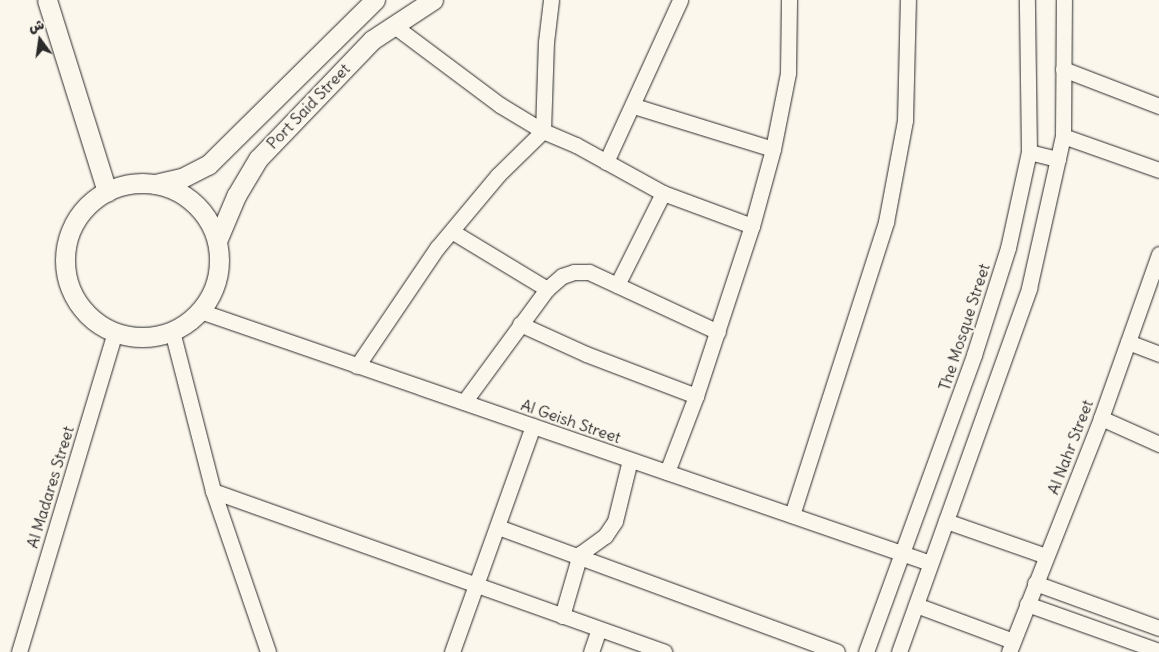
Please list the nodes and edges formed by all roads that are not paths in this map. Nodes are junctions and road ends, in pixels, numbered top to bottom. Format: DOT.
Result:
graph roads {
  1 [pos="47,0"];
  2 [pos="375,0"];
  3 [pos="433,0"];
  4 [pos="551,0"];
  5 [pos="680,0"];
  6 [pos="789,0"];
  7 [pos="908,0"];
  8 [pos="1027,0"];
  9 [pos="1064,0"];
  10 [pos="393,25"];
  11 [pos="1063,69"];
  12 [pos="634,106"];
  13 [pos="1159,106"];
  14 [pos="543,131"];
  15 [pos="1063,136"];
  16 [pos="773,149"];
  17 [pos="1029,152"];
  18 [pos="1058,158"];
  19 [pos="606,162"];
  20 [pos="1159,170"];
  21 [pos="152,184"];
  22 [pos="107,192"];
  23 [pos="662,193"];
  24 [pos="752,226"];
  25 [pos="453,232"];
  26 [pos="217,241"];
  27 [pos="1159,254"];
  28 [pos="1156,274"];
  29 [pos="616,286"];
  30 [pos="546,289"];
  31 [pos="200,312"];
  32 [pos="520,324"];
  33 [pos="172,331"];
  34 [pos="115,332"];
  35 [pos="718,332"];
  36 [pos="1128,342"];
  37 [pos="1159,354"];
  38 [pos="357,366"];
  39 [pos="696,396"];
  40 [pos="464,402"];
  41 [pos="1101,418"];
  42 [pos="533,426"];
  43 [pos="1159,444"];
  44 [pos="630,460"];
  45 [pos="667,472"];
  46 [pos="213,491"];
  47 [pos="792,515"];
  48 [pos="946,521"];
  49 [pos="498,527"];
  50 [pos="903,553"];
  51 [pos="580,554"];
  52 [pos="1046,556"];
  53 [pos="930,563"];
  54 [pos="1036,583"];
  55 [pos="475,587"];
  56 [pos="1027,604"];
  57 [pos="916,605"];
  58 [pos="562,616"];
  59 [pos="1159,628"];
  60 [pos="599,629"];
  61 [pos="1011,646"];
  62 [pos="1159,651"];
  63 [pos="19,652"];
  64 [pos="268,652"];
  65 [pos="452,652"];
  66 [pos="591,652"];
  67 [pos="664,652"];
  68 [pos="837,652"];
  69 [pos="866,652"];
  70 [pos="899,652"];
  1 -- 22 [label="street"];
  2 -- 21 [label="street, Port Said Street"];
  3 -- 10 [label="street, Port Said Street"];
  4 -- 14 [label="street"];
  5 -- 12 [label="street"];
  6 -- 16 [label="street"];
  7 -- 47 [label="street"];
  8 -- 17 [label="street, The Mosque Street"];
  9 -- 11 [label="street"];
  10 -- 14 [label="street"];
  10 -- 26 [label="street, Port Said Street"];
  11 -- 13 [label="street"];
  11 -- 15 [label="street"];
  12 -- 16 [label="street"];
  12 -- 19 [label="street"];
  14 -- 19 [label="street"];
  14 -- 25 [label="street"];
  15 -- 18 [label="street"];
  15 -- 20 [label="street"];
  16 -- 24 [label="street"];
  17 -- 18 [label="street"];
  17 -- 50 [label="street, The Mosque Street"];
  18 -- 48 [label="street"];
  19 -- 23 [label="street"];
  21 -- 22 [label="street"];
  21 -- 26 [label="street"];
  22 -- 34 [label="street"];
  23 -- 24 [label="street"];
  23 -- 29 [label="street"];
  24 -- 35 [label="street"];
  25 -- 30 [label="street"];
  25 -- 38 [label="street"];
  26 -- 31 [label="street"];
  27 -- 28 [label="street, Al Nahr Street"];
  28 -- 36 [label="street, Al Nahr Street"];
  29 -- 30 [label="street"];
  29 -- 35 [label="street"];
  30 -- 32 [label="street"];
  31 -- 33 [label="street"];
  31 -- 38 [label="street, Al Geish Street"];
  32 -- 39 [label="street"];
  32 -- 40 [label="street"];
  33 -- 34 [label="street"];
  33 -- 46 [label="street"];
  34 -- 63 [label="street, Al Madares Street"];
  35 -- 39 [label="street"];
  36 -- 37 [label="street"];
  36 -- 41 [label="street, Al Nahr Street"];
  38 -- 40 [label="street, Al Geish Street"];
  39 -- 45 [label="street"];
  40 -- 42 [label="street, Al Geish Street"];
  41 -- 43 [label="street"];
  41 -- 52 [label="street, Al Nahr Street"];
  42 -- 44 [label="street, Al Geish Street"];
  42 -- 49 [label="street"];
  44 -- 45 [label="street, Al Geish Street"];
  44 -- 51 [label="street"];
  45 -- 47 [label="street, Al Geish Street"];
  46 -- 55 [label="street"];
  46 -- 64 [label="street"];
  47 -- 50 [label="street, Al Geish Street"];
  48 -- 52 [label="street"];
  48 -- 53 [label="street"];
  49 -- 51 [label="street"];
  49 -- 55 [label="street"];
  50 -- 53 [label="street, Al Geish Street"];
  50 -- 69 [label="street, The Mosque Street"];
  51 -- 58 [label="street"];
  51 -- 68 [label="street"];
  52 -- 54 [label="street, Al Nahr Street"];
  53 -- 57 [label="street"];
  54 -- 56 [label="street, Al Nahr Street"];
  54 -- 59 [label="street"];
  55 -- 58 [label="street"];
  55 -- 65 [label="street"];
  56 -- 61 [label="street, Al Nahr Street"];
  56 -- 62 [label="street"];
  57 -- 61 [label="street"];
  57 -- 70 [label="street"];
  58 -- 60 [label="street"];
  60 -- 66 [label="street"];
  60 -- 67 [label="street"];
}
